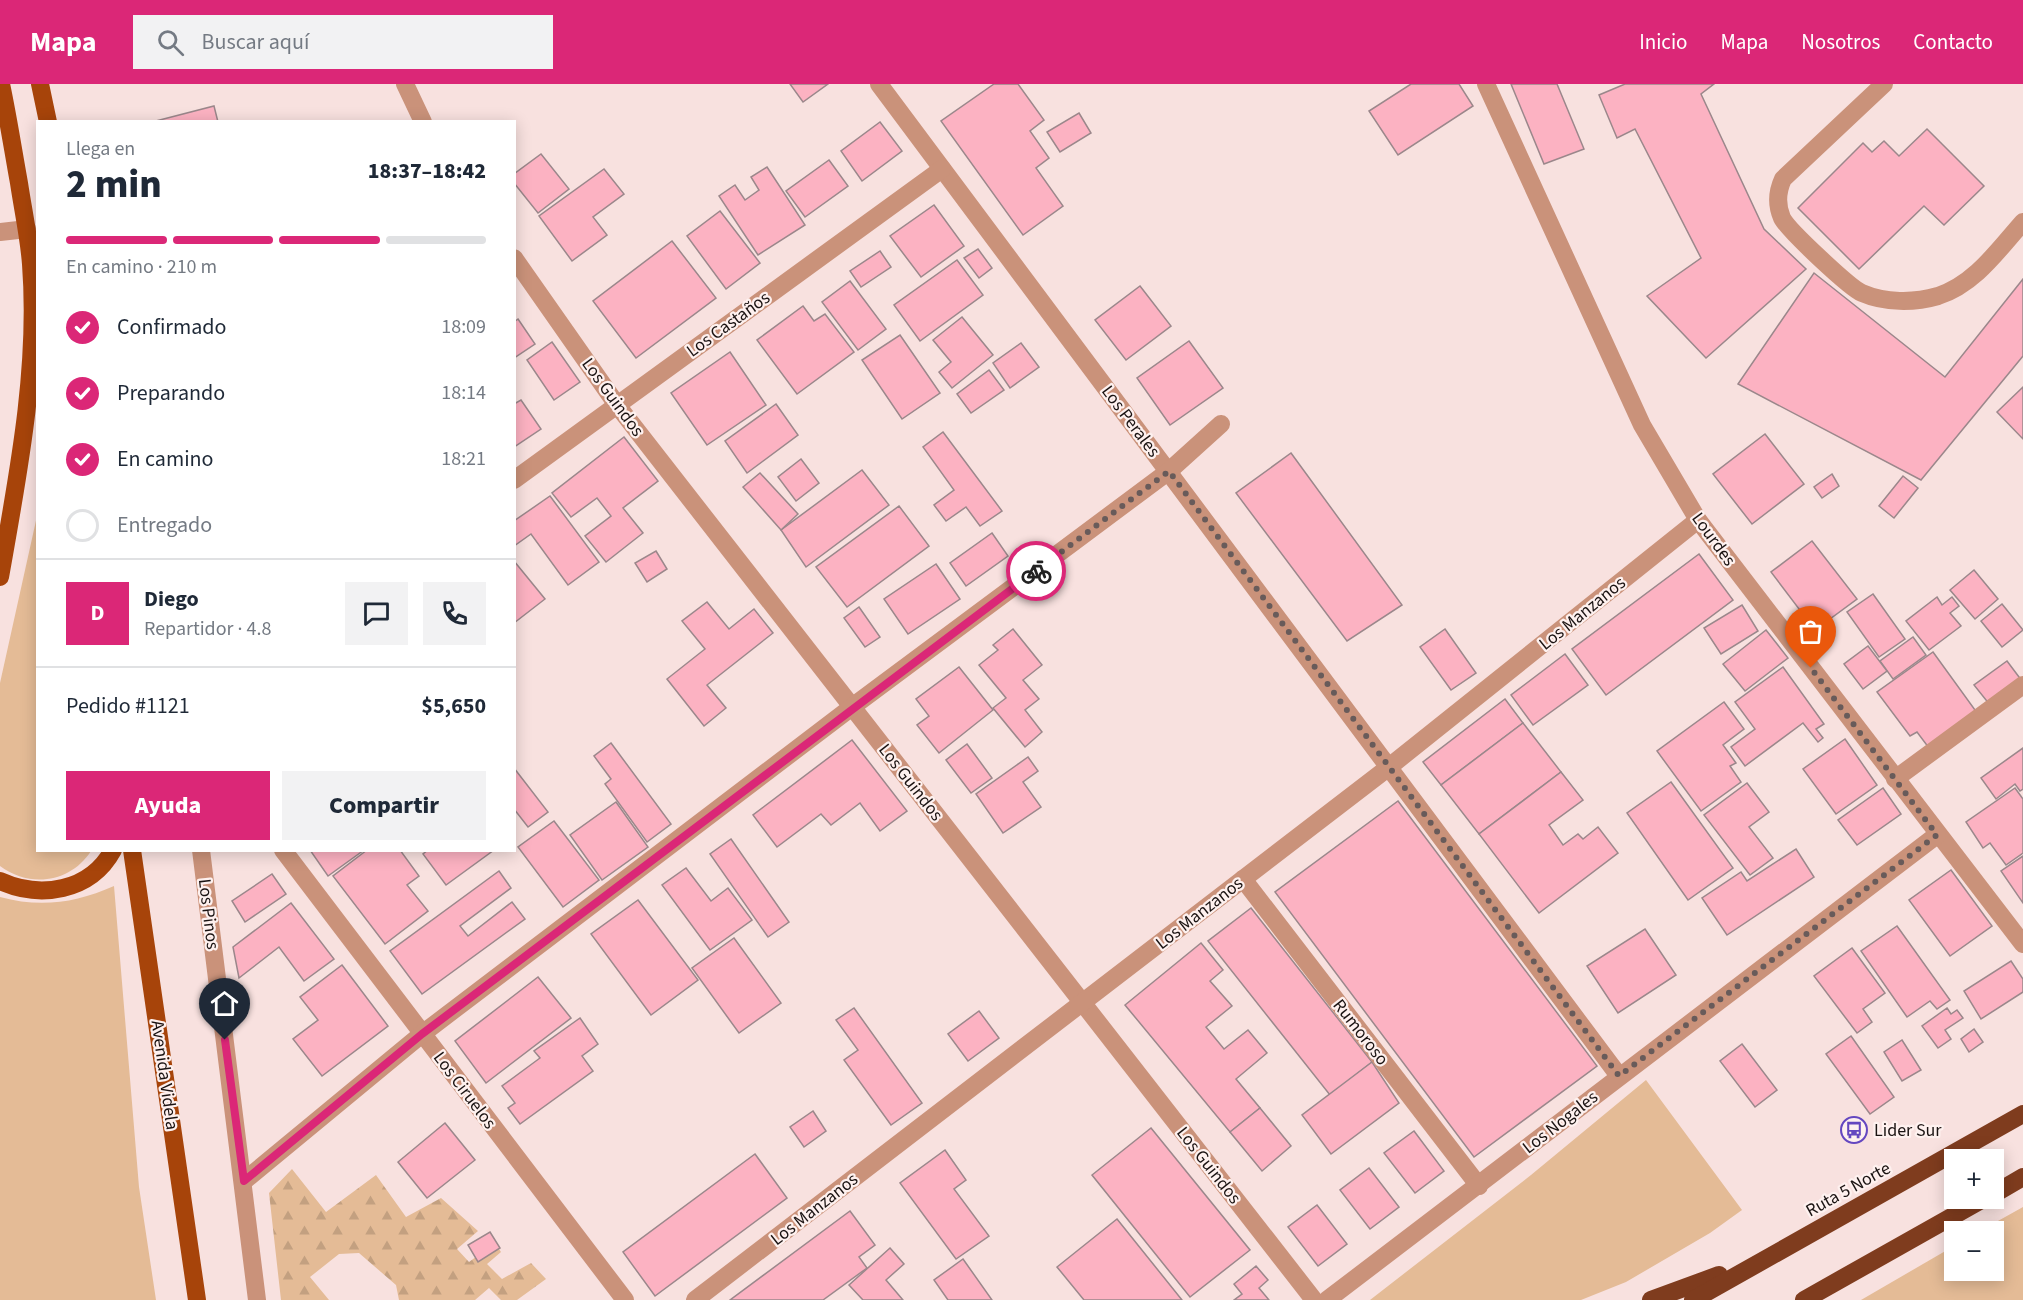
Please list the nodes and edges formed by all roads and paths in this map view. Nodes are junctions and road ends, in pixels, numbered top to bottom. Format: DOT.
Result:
graph roads {
  1 [pos="1,84"];
  2 [pos="40,84"];
  3 [pos="405,84"];
  4 [pos="879,84"];
  5 [pos="1486,84"];
  6 [pos="1884,84"];
  7 [pos="48,120"];
  8 [pos="422,120"];
  9 [pos="942,169"];
  10 [pos="2023,222"];
  11 [pos="27,229"];
  12 [pos="0,232"];
  13 [pos="516,261"];
  14 [pos="617,405"];
  15 [pos="1221,424"];
  16 [pos="1169,471"];
  17 [pos="516,479"];
  18 [pos="7,499"];
  19 [pos="1698,520"];
  20 [pos="0,577"];
  21 [pos="2023,686"];
  22 [pos="852,707"];
  23 [pos="1389,767"];
  24 [pos="1895,779"];
  25 [pos="1937,835"];
  26 [pos="112,852"];
  27 [pos="132,852"];
  28 [pos="201,852"];
  29 [pos="285,852"];
  30 [pos="1243,879"];
  31 [pos="0,881"];
  32 [pos="2023,944"];
  33 [pos="1083,1002"];
  34 [pos="422,1034"];
  35 [pos="1619,1076"];
  36 [pos="2023,1101"];
  37 [pos="2023,1114"];
  38 [pos="1970,1144"];
  39 [pos="2023,1178"];
  40 [pos="244,1181"];
  41 [pos="1479,1186"];
  42 [pos="2004,1188"];
  43 [pos="1965,1209"];
  44 [pos="1771,1256"];
  45 [pos="197,1300"];
  46 [pos="256,1300"];
  47 [pos="625,1300"];
  48 [pos="695,1300"];
  49 [pos="1314,1300"];
  50 [pos="1327,1300"];
  51 [pos="1651,1300"];
  52 [pos="1693,1300"];
  53 [pos="1804,1300"];
  1 -- 11 [label="main road"];
  2 -- 7 [label="main road"];
  3 -- 8 [label="street"];
  4 -- 9 [label="street, Los Perales"];
  5 -- 19 [label="street, Lourdes"];
  6 -- 10 [label="street"];
  9 -- 14 [label="street, Los Castaños"];
  9 -- 16 [label="street, Los Perales"];
  11 -- 12 [label="street"];
  11 -- 18 [label="main road"];
  13 -- 14 [label="street, Los Guindos"];
  14 -- 17 [label="street, Los Castaños"];
  14 -- 22 [label="street, Los Guindos"];
  15 -- 16 [label="street"];
  16 -- 22 [label="street"];
  16 -- 23 [label="street, Los Perales"];
  18 -- 20 [label="main road"];
  19 -- 23 [label="street, Los Manzanos"];
  19 -- 24 [label="street, Lourdes"];
  21 -- 24 [label="street"];
  22 -- 33 [label="street, Los Guindos"];
  22 -- 34 [label="street"];
  23 -- 30 [label="street, Los Manzanos"];
  23 -- 35 [label="street, Los Perales"];
  24 -- 25 [label="street, Lourdes"];
  25 -- 32 [label="street, Lourdes"];
  25 -- 35 [label="street, Los Nogales"];
  26 -- 31 [label="main road"];
  27 -- 45 [label="main road, Avenida Videla"];
  28 -- 40 [label="street, Los Pinos"];
  29 -- 34 [label="street, Los Ciruelos"];
  30 -- 33 [label="street, Los Manzanos"];
  30 -- 41 [label="street, Rumoroso"];
  33 -- 48 [label="street, Los Manzanos"];
  33 -- 49 [label="street, Los Guindos"];
  34 -- 40 [label="street"];
  34 -- 47 [label="street, Los Ciruelos"];
  35 -- 41 [label="street, Los Nogales"];
  36 -- 38 [label="highway"];
  37 -- 38 [label="highway, Ruta 5 Norte"];
  38 -- 44 [label="highway, Ruta 5 Norte"];
  39 -- 42 [label="highway"];
  40 -- 46 [label="street, Los Pinos"];
  41 -- 50 [label="street, Los Nogales"];
  43 -- 53 [label="highway"];
  44 -- 51 [label="highway"];
  44 -- 52 [label="highway, Ruta 5 Norte"];
}
